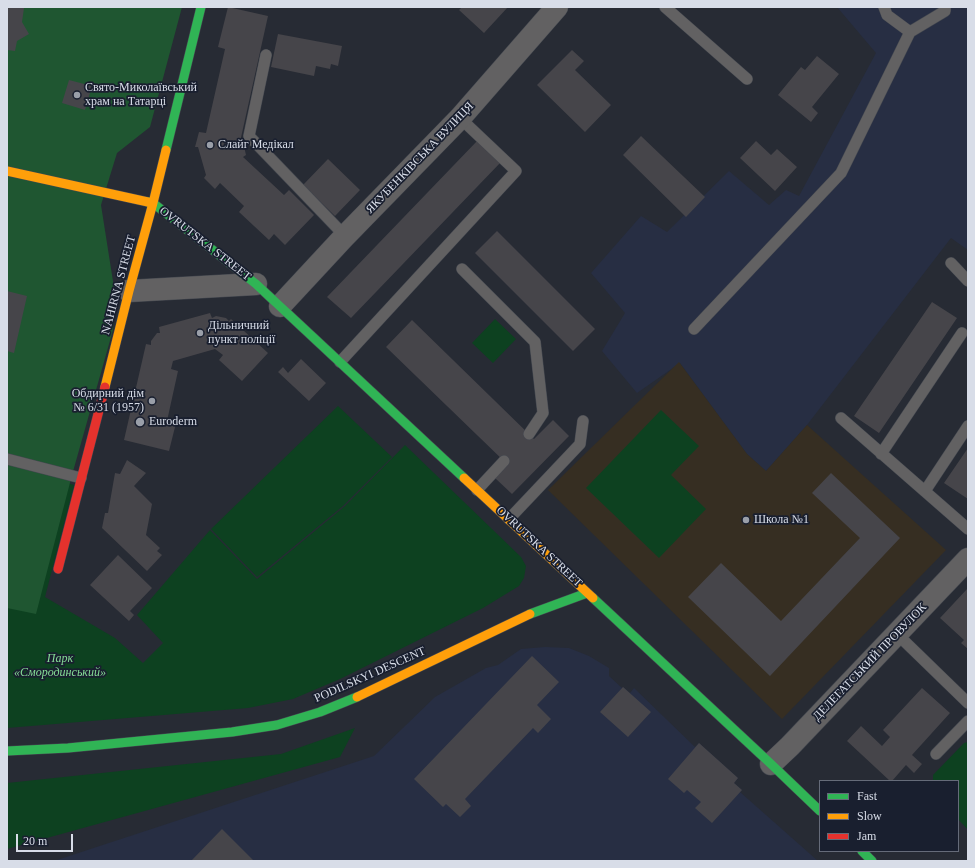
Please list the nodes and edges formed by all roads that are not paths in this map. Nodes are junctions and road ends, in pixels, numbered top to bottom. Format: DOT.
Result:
graph roads {
  1 [pos="201,7"];
  2 [pos="557,7"];
  3 [pos="665,7"];
  4 [pos="884,7"];
  5 [pos="945,7"];
  6 [pos="910,32"];
  7 [pos="266,56"];
  8 [pos="747,79"];
  9 [pos="460,118"];
  10 [pos="7,171"];
  11 [pos="154,203"];
  12 [pos="345,236"];
  13 [pos="951,263"];
  14 [pos="462,269"];
  15 [pos="968,280"];
  16 [pos="256,284"];
  17 [pos="129,291"];
  18 [pos="280,306"];
  19 [pos="694,329"];
  20 [pos="962,333"];
  21 [pos="340,362"];
  22 [pos="841,418"];
  23 [pos="583,421"];
  24 [pos="968,426"];
  25 [pos="529,434"];
  26 [pos="881,454"];
  27 [pos="7,459"];
  28 [pos="504,461"];
  29 [pos="81,478"];
  30 [pos="477,490"];
  31 [pos="924,491"];
  32 [pos="508,519"];
  33 [pos="968,529"];
  34 [pos="968,559"];
  35 [pos="58,570"];
  36 [pos="587,593"];
  37 [pos="897,634"];
  38 [pos="968,703"];
  39 [pos="968,721"];
  40 [pos="7,751"];
  41 [pos="936,754"];
  42 [pos="771,764"];
  43 [pos="819,810"];
  44 [pos="863,852"];
  45 [pos="872,861"];
  1 -- 11 [label="street, NAHIRNA STREET"];
  2 -- 9 [label="street, ЯКУБЕНКІВСЬКА ВУЛИЦЯ"];
  3 -- 8 [label="lane"];
  4 -- 6 [label="lane"];
  5 -- 6 [label="lane"];
  6 -- 19 [label="lane"];
  7 -- 12 [label="lane"];
  9 -- 12 [label="street, ЯКУБЕНКІВСЬКА ВУЛИЦЯ"];
  9 -- 21 [label="lane"];
  10 -- 11 [label="street"];
  11 -- 16 [label="street, OVRUTSKA STREET"];
  11 -- 17 [label="street, NAHIRNA STREET"];
  12 -- 18 [label="street, ЯКУБЕНКІВСЬКА ВУЛИЦЯ"];
  13 -- 15 [label="lane"];
  14 -- 25 [label="lane"];
  16 -- 17 [label="street, OVRUTSKA STREET"];
  16 -- 18 [label="street, OVRUTSKA STREET"];
  17 -- 29 [label="street, NAHIRNA STREET"];
  18 -- 21 [label="street, OVRUTSKA STREET"];
  20 -- 26 [label="lane"];
  21 -- 30 [label="street, OVRUTSKA STREET"];
  22 -- 26 [label="lane"];
  23 -- 32 [label="lane"];
  24 -- 31 [label="lane"];
  26 -- 31 [label="lane"];
  27 -- 29 [label="lane"];
  28 -- 30 [label="lane"];
  29 -- 35 [label="street, NAHIRNA STREET"];
  30 -- 32 [label="street, OVRUTSKA STREET"];
  31 -- 33 [label="lane"];
  32 -- 36 [label="street, OVRUTSKA STREET"];
  34 -- 37 [label="street, ДЕЛЕГАТСЬКИЙ ПРОВУЛОК"];
  36 -- 40 [label="street, PODILSKYI DESCENT"];
  36 -- 42 [label="street, OVRUTSKA STREET"];
  37 -- 38 [label="lane"];
  37 -- 42 [label="street, ДЕЛЕГАТСЬКИЙ ПРОВУЛОК"];
  39 -- 41 [label="lane"];
  42 -- 43 [label="street, OVRUTSKA STREET"];
  44 -- 45 [label="street"];
}
